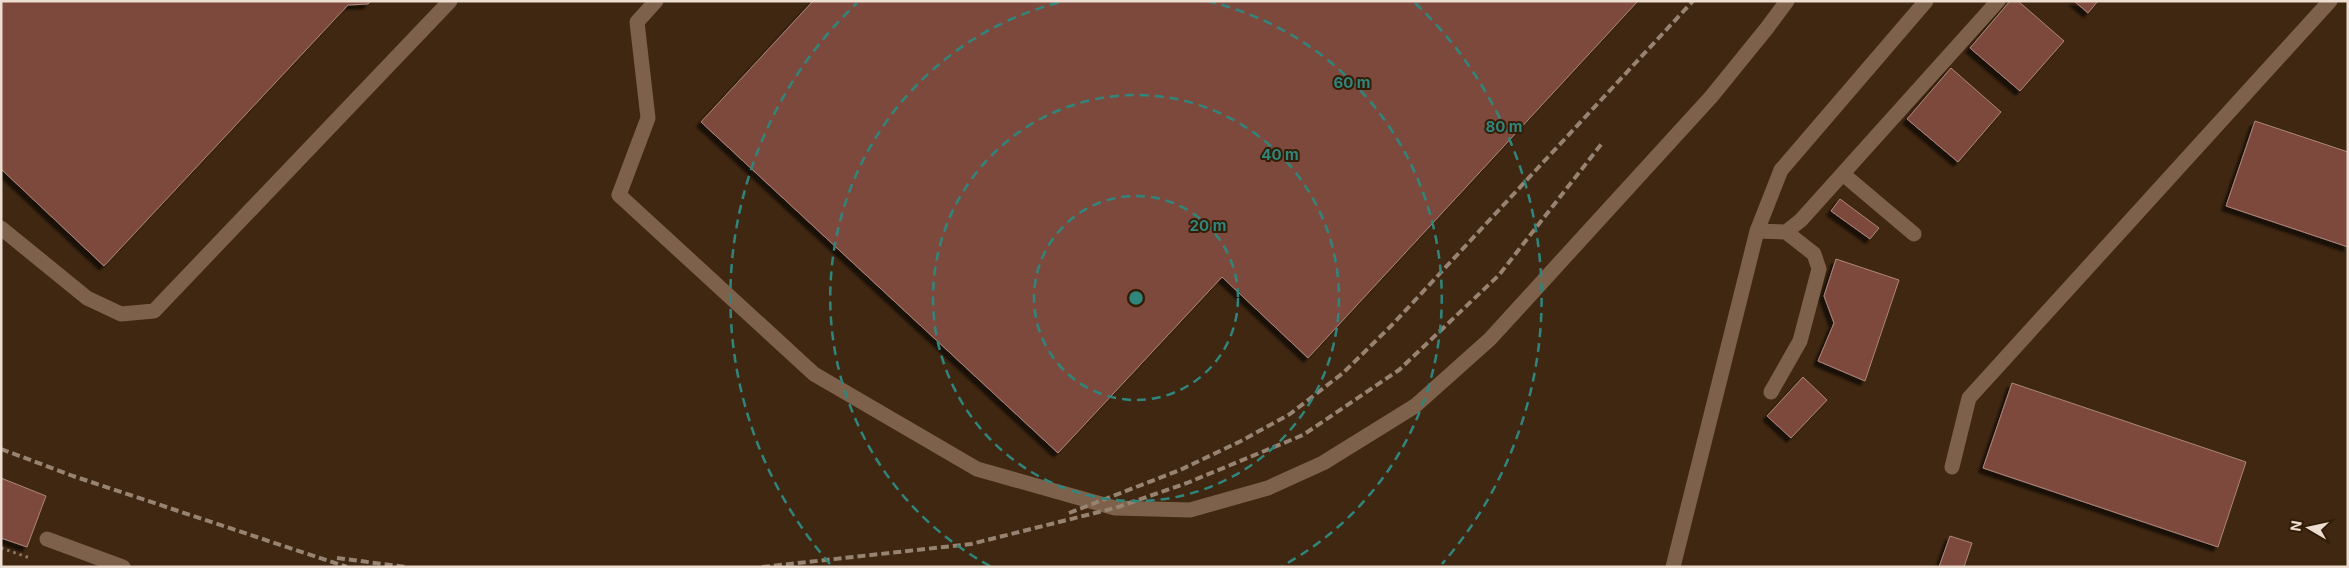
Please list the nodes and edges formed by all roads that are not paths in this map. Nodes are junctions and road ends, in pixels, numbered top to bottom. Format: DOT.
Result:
graph roads {
  1 [pos="450,1"];
  2 [pos="656,1"];
  3 [pos="1787,1"];
  4 [pos="1926,1"];
  5 [pos="1998,1"];
  6 [pos="2330,1"];
  7 [pos="1843,174"];
  8 [pos="1,228"];
  9 [pos="1757,231"];
  10 [pos="1786,232"];
  11 [pos="1914,234"];
  12 [pos="1771,392"];
  13 [pos="1952,467"];
  14 [pos="47,539"];
  15 [pos="123,567"];
  16 [pos="1673,567"];
  1 -- 8 [label="street"];
  2 -- 3 [label="street"];
  4 -- 9 [label="street"];
  5 -- 7 [label="street"];
  6 -- 13 [label="street"];
  7 -- 10 [label="street"];
  7 -- 11 [label="street"];
  9 -- 10 [label="street"];
  9 -- 16 [label="street"];
  10 -- 12 [label="street"];
  14 -- 15 [label="street"];
}
